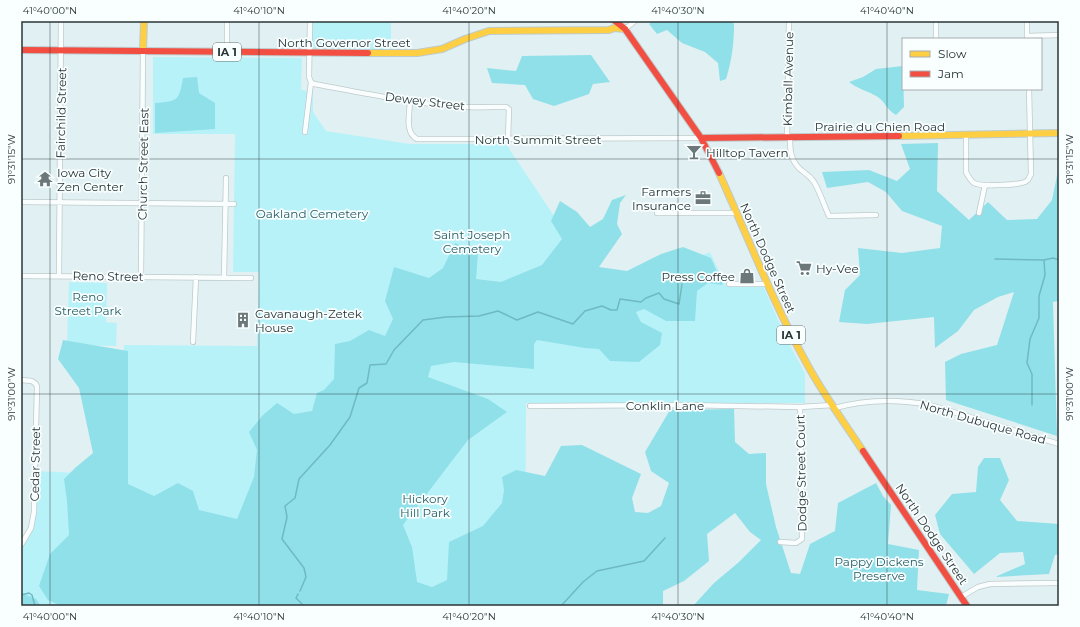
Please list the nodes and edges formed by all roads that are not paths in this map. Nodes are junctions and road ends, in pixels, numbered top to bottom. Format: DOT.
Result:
graph roads {
  1 [pos="61,21"];
  2 [pos="144,21"];
  3 [pos="227,21"];
  4 [pos="310,21"];
  5 [pos="611,21"];
  6 [pos="615,21"];
  7 [pos="635,21"];
  8 [pos="789,21"];
  9 [pos="936,21"];
  10 [pos="1027,21"];
  11 [pos="625,28"];
  12 [pos="609,30"];
  13 [pos="1059,36"];
  14 [pos="631,38"];
  15 [pos="936,38"];
  16 [pos="1027,38"];
  17 [pos="21,50"];
  18 [pos="61,51"];
  19 [pos="143,52"];
  20 [pos="227,52"];
  21 [pos="310,52"];
  22 [pos="311,82"];
  23 [pos="1028,90"];
  24 [pos="410,100"];
  25 [pos="305,132"];
  26 [pos="1059,133"];
  27 [pos="1030,134"];
  28 [pos="966,136"];
  29 [pos="789,137"];
  30 [pos="508,138"];
  31 [pos="701,138"];
  32 [pos="226,178"];
  33 [pos="985,185"];
  34 [pos="21,202"];
  35 [pos="60,202"];
  36 [pos="142,203"];
  37 [pos="226,204"];
  38 [pos="234,204"];
  39 [pos="657,213"];
  40 [pos="736,213"];
  41 [pos="979,213"];
  42 [pos="876,215"];
  43 [pos="21,276"];
  44 [pos="59,276"];
  45 [pos="141,277"];
  46 [pos="196,277"];
  47 [pos="224,278"];
  48 [pos="251,278"];
  49 [pos="729,284"];
  50 [pos="768,284"];
  51 [pos="193,342"];
  52 [pos="21,380"];
  53 [pos="530,406"];
  54 [pos="800,407"];
  55 [pos="834,407"];
  56 [pos="1059,444"];
  57 [pos="780,542"];
  58 [pos="21,545"];
  59 [pos="1059,583"];
  60 [pos="961,598"];
  61 [pos="967,606"];
  1 -- 18 [label="street, Fairchild Street"];
  2 -- 19 [label="main road"];
  3 -- 20 [label="street"];
  4 -- 21 [label="street"];
  5 -- 12 [label="main road"];
  6 -- 11 [label="main road, North Dodge Street / IA 1"];
  7 -- 11 [label="street, North Governor Street"];
  8 -- 29 [label="street, Kimball Avenue"];
  9 -- 15 [label="street"];
  10 -- 16 [label="street"];
  11 -- 12 [label="main road, North Governor Street / IA 1"];
  11 -- 14 [label="main road, North Dodge Street / IA 1"];
  12 -- 14 [label="main road"];
  12 -- 21 [label="main road, North Governor Street / IA 1"];
  13 -- 16 [label="street"];
  14 -- 31 [label="main road, North Dodge Street / IA 1"];
  17 -- 18 [label="main road, North Governor Street / IA 1"];
  18 -- 19 [label="main road, North Governor Street / IA 1"];
  18 -- 35 [label="street, Fairchild Street"];
  19 -- 20 [label="main road, North Governor Street / IA 1"];
  19 -- 36 [label="street, Church Street East"];
  20 -- 21 [label="main road, North Governor Street / IA 1"];
  21 -- 22 [label="street"];
  22 -- 24 [label="street, Dewey Street"];
  22 -- 25 [label="street"];
  23 -- 27 [label="street"];
  24 -- 30 [label="street, Dewey Street"];
  24 -- 30 [label="street, North Summit Street"];
  26 -- 27 [label="main road, Prairie du Chien Road"];
  27 -- 28 [label="main road, Prairie du Chien Road"];
  27 -- 33 [label="street"];
  28 -- 29 [label="main road, Prairie du Chien Road"];
  28 -- 33 [label="street"];
  29 -- 31 [label="main road, Prairie du Chien Road"];
  29 -- 42 [label="street, Kimball Avenue"];
  30 -- 31 [label="street, North Summit Street"];
  31 -- 40 [label="main road, North Dodge Street / IA 1"];
  32 -- 37 [label="street"];
  33 -- 41 [label="street"];
  34 -- 35 [label="street"];
  35 -- 36 [label="street"];
  35 -- 44 [label="street, Fairchild Street"];
  36 -- 37 [label="street"];
  36 -- 45 [label="street, Church Street East"];
  37 -- 38 [label="street"];
  37 -- 47 [label="street"];
  39 -- 40 [label="street"];
  40 -- 50 [label="main road, North Dodge Street / IA 1"];
  43 -- 44 [label="street, Reno Street"];
  44 -- 45 [label="street, Reno Street"];
  45 -- 46 [label="street, Reno Street"];
  46 -- 47 [label="street, Reno Street"];
  46 -- 51 [label="street"];
  47 -- 48 [label="street, Reno Street"];
  49 -- 50 [label="street"];
  50 -- 55 [label="main road, North Dodge Street / IA 1"];
  52 -- 58 [label="street, Cedar Street"];
  53 -- 54 [label="street, Conklin Lane"];
  54 -- 55 [label="street, Conklin Lane"];
  54 -- 57 [label="street, Dodge Street Court"];
  55 -- 56 [label="street, North Dubuque Road"];
  55 -- 60 [label="main road, North Dodge Street / IA 1"];
  59 -- 60 [label="street"];
  60 -- 61 [label="main road, North Dodge Street / IA 1"];
}
